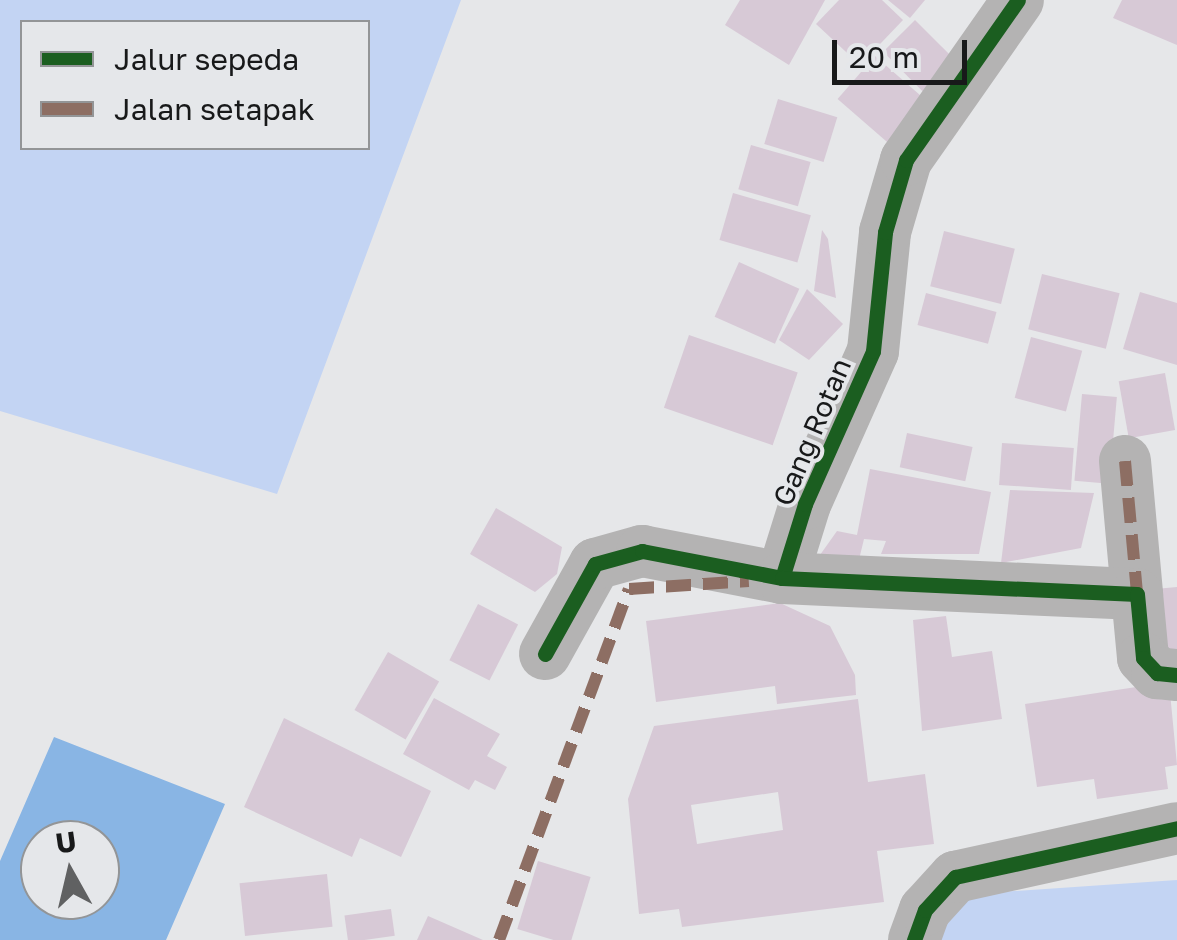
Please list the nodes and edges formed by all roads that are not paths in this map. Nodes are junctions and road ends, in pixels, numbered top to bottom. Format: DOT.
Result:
graph roads {
  1 [pos="1018,0"];
  2 [pos="1125,462"];
  3 [pos="782,578"];
  4 [pos="1138,594"];
  5 [pos="545,654"];
  6 [pos="1177,675"];
  7 [pos="1177,828"];
  8 [pos="914,940"];
  1 -- 3 [label="street, Gang Rotan"];
  2 -- 4 [label="street"];
  3 -- 4 [label="street"];
  3 -- 5 [label="street"];
  4 -- 6 [label="street"];
  7 -- 8 [label="street"];
}
